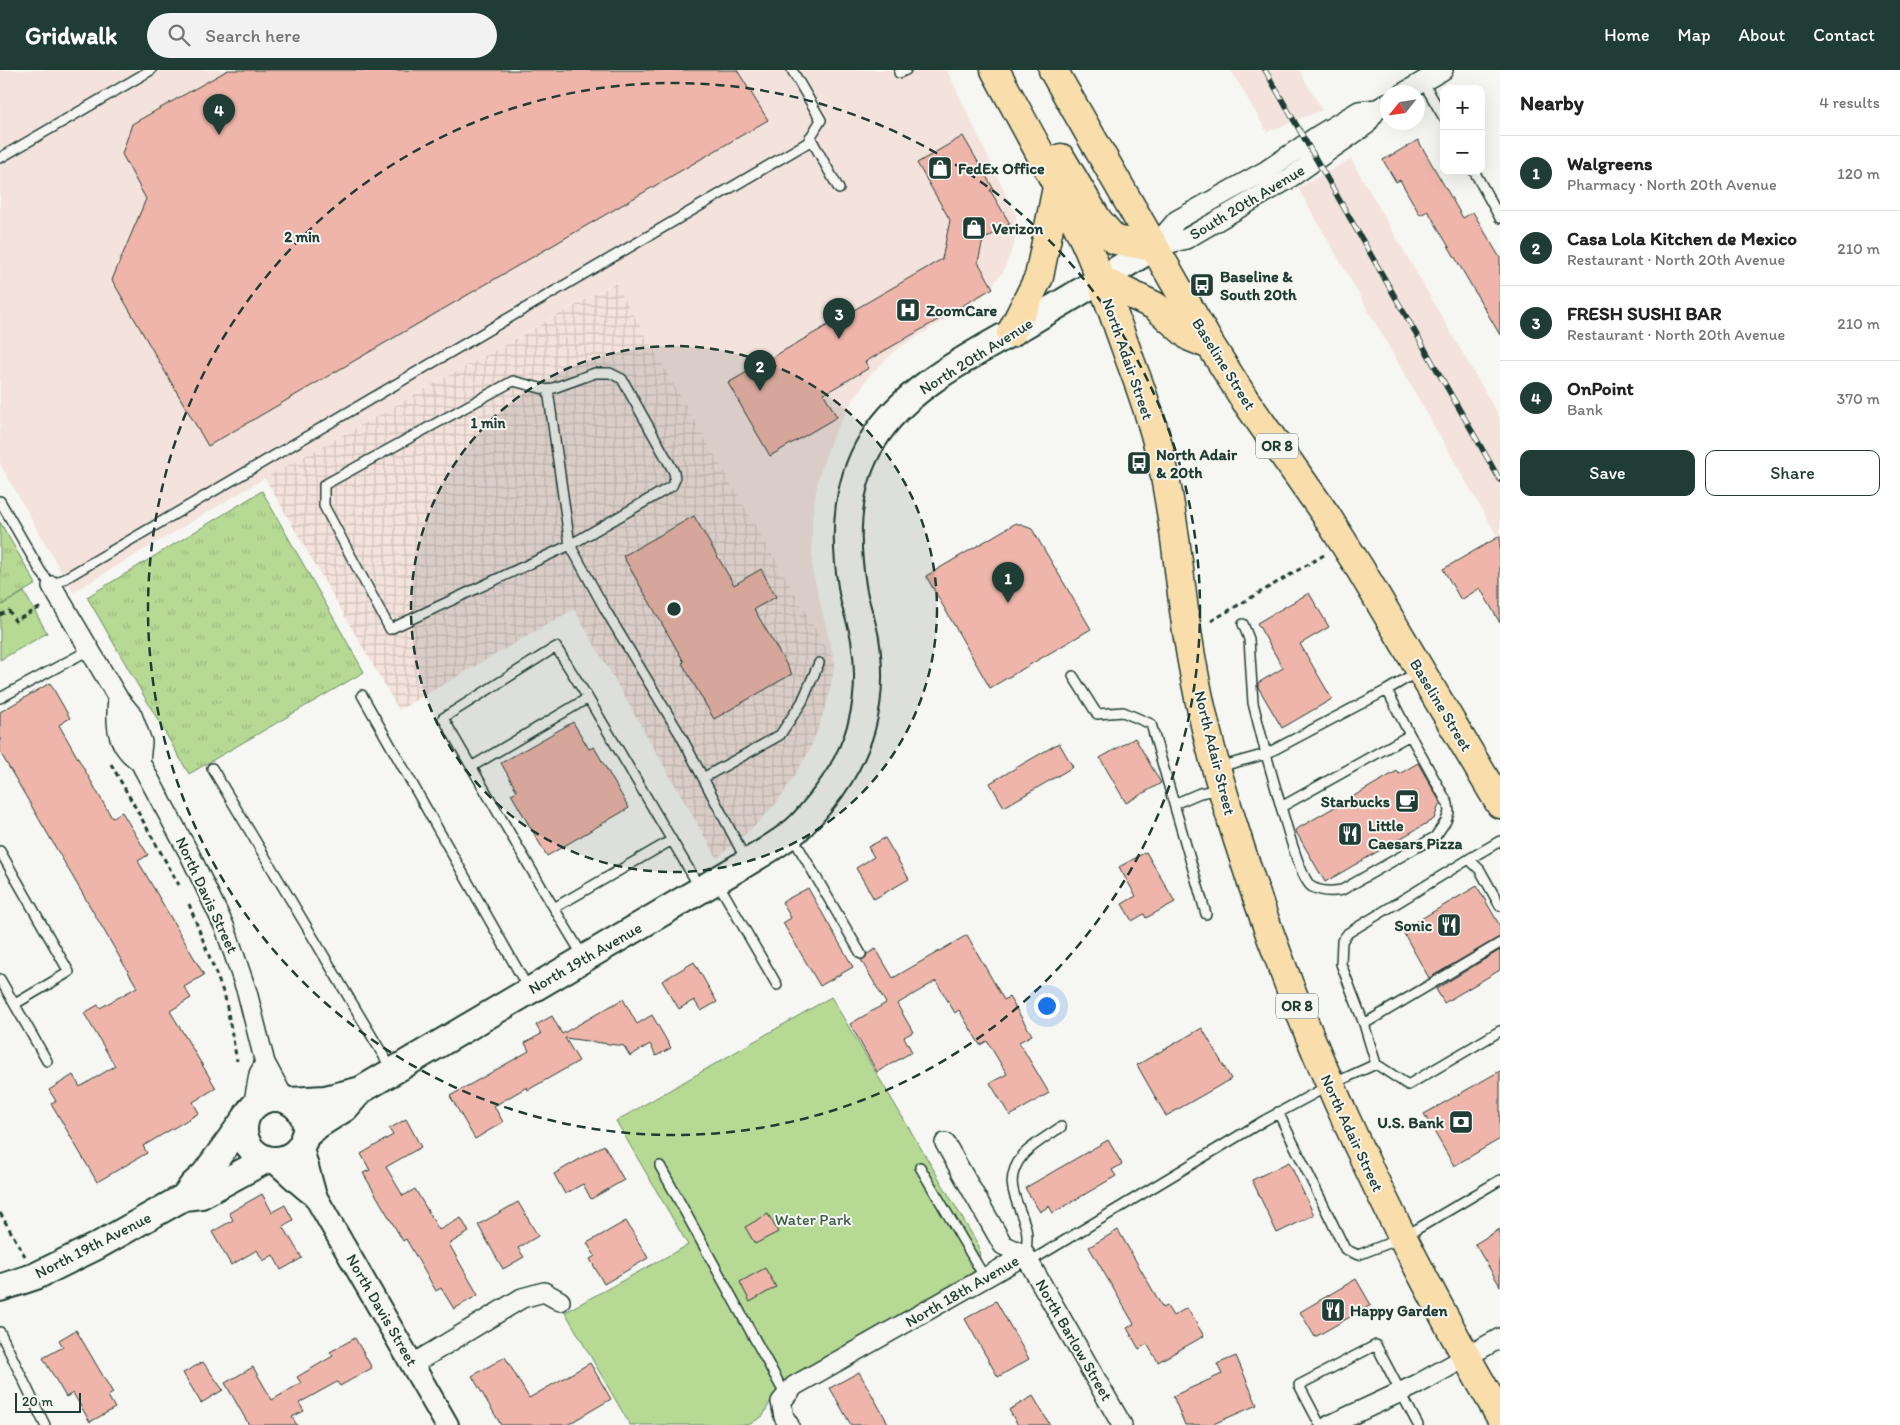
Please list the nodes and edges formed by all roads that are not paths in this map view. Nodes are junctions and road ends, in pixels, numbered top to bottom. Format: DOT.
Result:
graph roads {
  1 [pos="151,70"];
  2 [pos="792,70"];
  3 [pos="995,70"];
  4 [pos="1011,70"];
  5 [pos="1053,70"];
  6 [pos="1443,70"];
  7 [pos="1423,82"];
  8 [pos="1418,85"];
  9 [pos="1380,106"];
  10 [pos="1440,111"];
  11 [pos="810,137"];
  12 [pos="0,158"];
  13 [pos="1476,175"];
  14 [pos="1057,187"];
  15 [pos="839,189"];
  16 [pos="1500,218"];
  17 [pos="1154,247"];
  18 [pos="1101,280"];
  19 [pos="1011,333"];
  20 [pos="1211,346"];
  21 [pos="548,390"];
  22 [pos="0,501"];
  23 [pos="570,545"];
  24 [pos="51,585"];
  25 [pos="1243,624"];
  26 [pos="89,650"];
  27 [pos="819,662"];
  28 [pos="1420,670"];
  29 [pos="1074,676"];
  30 [pos="1387,690"];
  31 [pos="362,695"];
  32 [pos="0,698"];
  33 [pos="588,698"];
  34 [pos="1410,735"];
  35 [pos="1266,754"];
  36 [pos="471,766"];
  37 [pos="212,768"];
  38 [pos="703,778"];
  39 [pos="1219,778"];
  40 [pos="1174,804"];
  41 [pos="1500,804"];
  42 [pos="1281,807"];
  43 [pos="798,828"];
  44 [pos="672,840"];
  45 [pos="1500,841"];
  46 [pos="0,850"];
  47 [pos="1469,859"];
  48 [pos="747,863"];
  49 [pos="709,886"];
  50 [pos="1500,906"];
  51 [pos="554,908"];
  52 [pos="1206,914"];
  53 [pos="1500,943"];
  54 [pos="860,954"];
  55 [pos="584,958"];
  56 [pos="0,978"];
  57 [pos="777,986"];
  58 [pos="530,990"];
  59 [pos="14,1004"];
  60 [pos="1364,1024"];
  61 [pos="1500,1031"];
  62 [pos="47,1061"];
  63 [pos="265,1063"];
  64 [pos="1376,1064"];
  65 [pos="393,1070"];
  66 [pos="1330,1085"];
  67 [pos="362,1090"];
  68 [pos="288,1100"];
  69 [pos="1278,1112"];
  70 [pos="249,1113"];
  71 [pos="1061,1126"];
  72 [pos="303,1141"];
  73 [pos="945,1143"];
  74 [pos="269,1159"];
  75 [pos="660,1166"];
  76 [pos="920,1167"];
  77 [pos="1500,1180"];
  78 [pos="315,1196"];
  79 [pos="184,1198"];
  80 [pos="1402,1238"];
  81 [pos="1027,1258"];
  82 [pos="985,1278"];
  83 [pos="0,1288"];
  84 [pos="560,1301"];
  85 [pos="0,1332"];
  86 [pos="1500,1338"];
  87 [pos="1466,1357"];
  88 [pos="413,1364"];
  89 [pos="1401,1393"];
  90 [pos="784,1399"];
  91 [pos="1500,1416"];
  92 [pos="45,1425"];
  93 [pos="447,1425"];
  94 [pos="789,1425"];
  95 [pos="1122,1425"];
  96 [pos="1320,1425"];
  97 [pos="1330,1425"];
  98 [pos="1418,1425"];
  1 -- 12 [label="lane"];
  2 -- 11 [label="lane"];
  3 -- 14 [label="highway, North Adair Street / OR 8"];
  4 -- 17 [label="highway"];
  5 -- 17 [label="highway, Baseline Street / OR 8"];
  6 -- 7 [label="street"];
  7 -- 8 [label="street"];
  7 -- 10 [label="lane"];
  9 -- 17 [label="street, South 20th Avenue"];
  11 -- 15 [label="lane"];
  11 -- 24 [label="lane"];
  13 -- 16 [label="lane"];
  14 -- 18 [label="highway, North Adair Street / OR 8"];
  14 -- 19 [label="highway"];
  17 -- 18 [label="main road, North 20th Avenue"];
  17 -- 20 [label="highway, Baseline Street / OR 8"];
  18 -- 19 [label="main road, North 20th Avenue"];
  18 -- 20 [label="highway"];
  18 -- 39 [label="highway, North Adair Street / OR 8"];
  19 -- 43 [label="main road, North 20th Avenue"];
  20 -- 28 [label="highway, Baseline Street / OR 8"];
  21 -- 23 [label="lane"];
  21 -- 23 [label="lane"];
  21 -- 23 [label="lane"];
  22 -- 24 [label="lane"];
  23 -- 38 [label="lane"];
  24 -- 26 [label="street, North Davis Street"];
  25 -- 35 [label="lane"];
  26 -- 32 [label="lane"];
  26 -- 63 [label="street, North Davis Street"];
  27 -- 38 [label="lane"];
  28 -- 30 [label="lane"];
  28 -- 41 [label="highway, Baseline Street / OR 8"];
  29 -- 40 [label="lane"];
  30 -- 34 [label="lane"];
  30 -- 35 [label="lane"];
  31 -- 58 [label="lane"];
  33 -- 36 [label="lane"];
  33 -- 36 [label="lane"];
  33 -- 44 [label="lane"];
  34 -- 42 [label="lane"];
  34 -- 42 [label="lane"];
  35 -- 39 [label="lane"];
  35 -- 42 [label="lane"];
  36 -- 51 [label="lane"];
  37 -- 65 [label="lane"];
  38 -- 48 [label="lane"];
  39 -- 40 [label="lane"];
  39 -- 66 [label="highway, North Adair Street / OR 8"];
  40 -- 52 [label="lane"];
  43 -- 48 [label="main road, North 19th Avenue"];
  43 -- 54 [label="lane"];
  44 -- 49 [label="lane"];
  44 -- 51 [label="lane"];
  45 -- 47 [label="lane"];
  46 -- 59 [label="lane"];
  47 -- 50 [label="lane"];
  47 -- 60 [label="lane"];
  48 -- 49 [label="main road, North 19th Avenue"];
  49 -- 55 [label="main road, North 19th Avenue"];
  49 -- 57 [label="lane"];
  51 -- 55 [label="lane"];
  53 -- 60 [label="lane"];
  55 -- 58 [label="main road, North 19th Avenue"];
  56 -- 59 [label="lane"];
  58 -- 65 [label="main road, North 19th Avenue"];
  59 -- 62 [label="lane"];
  60 -- 64 [label="lane"];
  61 -- 64 [label="lane"];
  63 -- 68 [label="street, North Davis Street"];
  63 -- 70 [label="street"];
  64 -- 66 [label="lane"];
  65 -- 67 [label="main road, North 19th Avenue"];
  66 -- 69 [label="lane"];
  66 -- 80 [label="highway, North Adair Street / OR 8"];
  67 -- 68 [label="main road, North 19th Avenue"];
  67 -- 72 [label="main road, North 19th Avenue"];
  68 -- 70 [label="main road, North 19th Avenue"];
  68 -- 72 [label="main road"];
  69 -- 80 [label="lane"];
  69 -- 81 [label="lane"];
  70 -- 74 [label="main road"];
  70 -- 79 [label="main road, North 19th Avenue"];
  71 -- 81 [label="lane"];
  72 -- 74 [label="main road, North 19th Avenue"];
  72 -- 78 [label="street"];
  73 -- 81 [label="street, North 18th Avenue"];
  74 -- 78 [label="street"];
  74 -- 79 [label="main road, North 19th Avenue"];
  75 -- 90 [label="lane"];
  76 -- 82 [label="lane"];
  77 -- 80 [label="lane"];
  78 -- 88 [label="street, North Davis Street"];
  79 -- 83 [label="main road, North 19th Avenue"];
  80 -- 87 [label="highway, North Adair Street / OR 8"];
  81 -- 82 [label="street, North 18th Avenue"];
  81 -- 95 [label="street, North Barlow Street"];
  82 -- 90 [label="street, North 18th Avenue"];
  84 -- 88 [label="street"];
  85 -- 92 [label="lane"];
  86 -- 87 [label="street"];
  87 -- 89 [label="street"];
  87 -- 91 [label="highway, North Adair Street / OR 8"];
  88 -- 93 [label="street, North Davis Street"];
  89 -- 96 [label="lane"];
  89 -- 97 [label="street"];
  89 -- 98 [label="lane"];
  90 -- 94 [label="street"];
}
